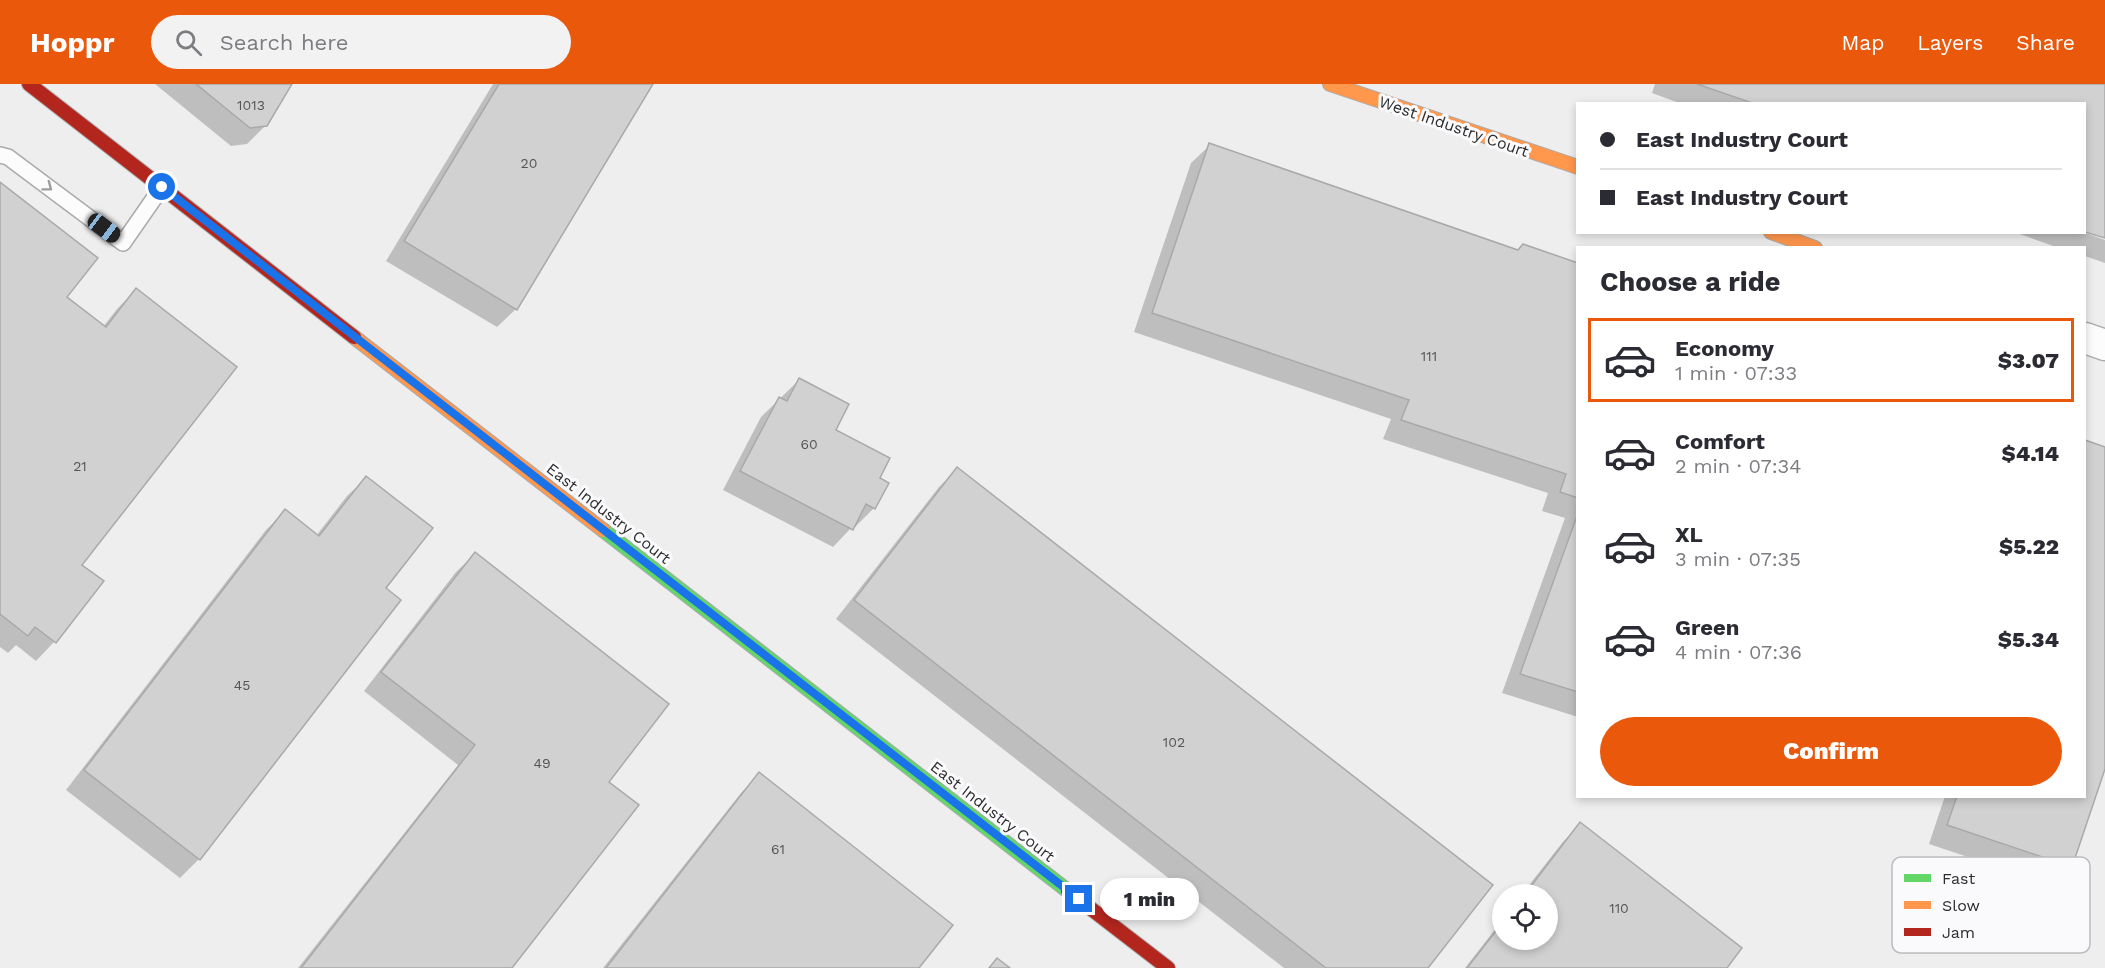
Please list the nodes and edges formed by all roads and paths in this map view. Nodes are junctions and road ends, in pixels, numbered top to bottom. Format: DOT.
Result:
graph roads {
  1 [pos="29,84"];
  2 [pos="1330,84"];
  3 [pos="0,155"];
  4 [pos="1576,167"];
  5 [pos="162,187"];
  6 [pos="1776,234"];
  7 [pos="1810,246"];
  8 [pos="2086,339"];
  9 [pos="2105,345"];
  10 [pos="1168,968"];
  1 -- 5 [label="street, East Industry Court"];
  2 -- 4 [label="street, West Industry Court"];
  3 -- 5 [label="lane, one-way"];
  5 -- 10 [label="street, East Industry Court"];
  6 -- 7 [label="street"];
  8 -- 9 [label="street"];
}
